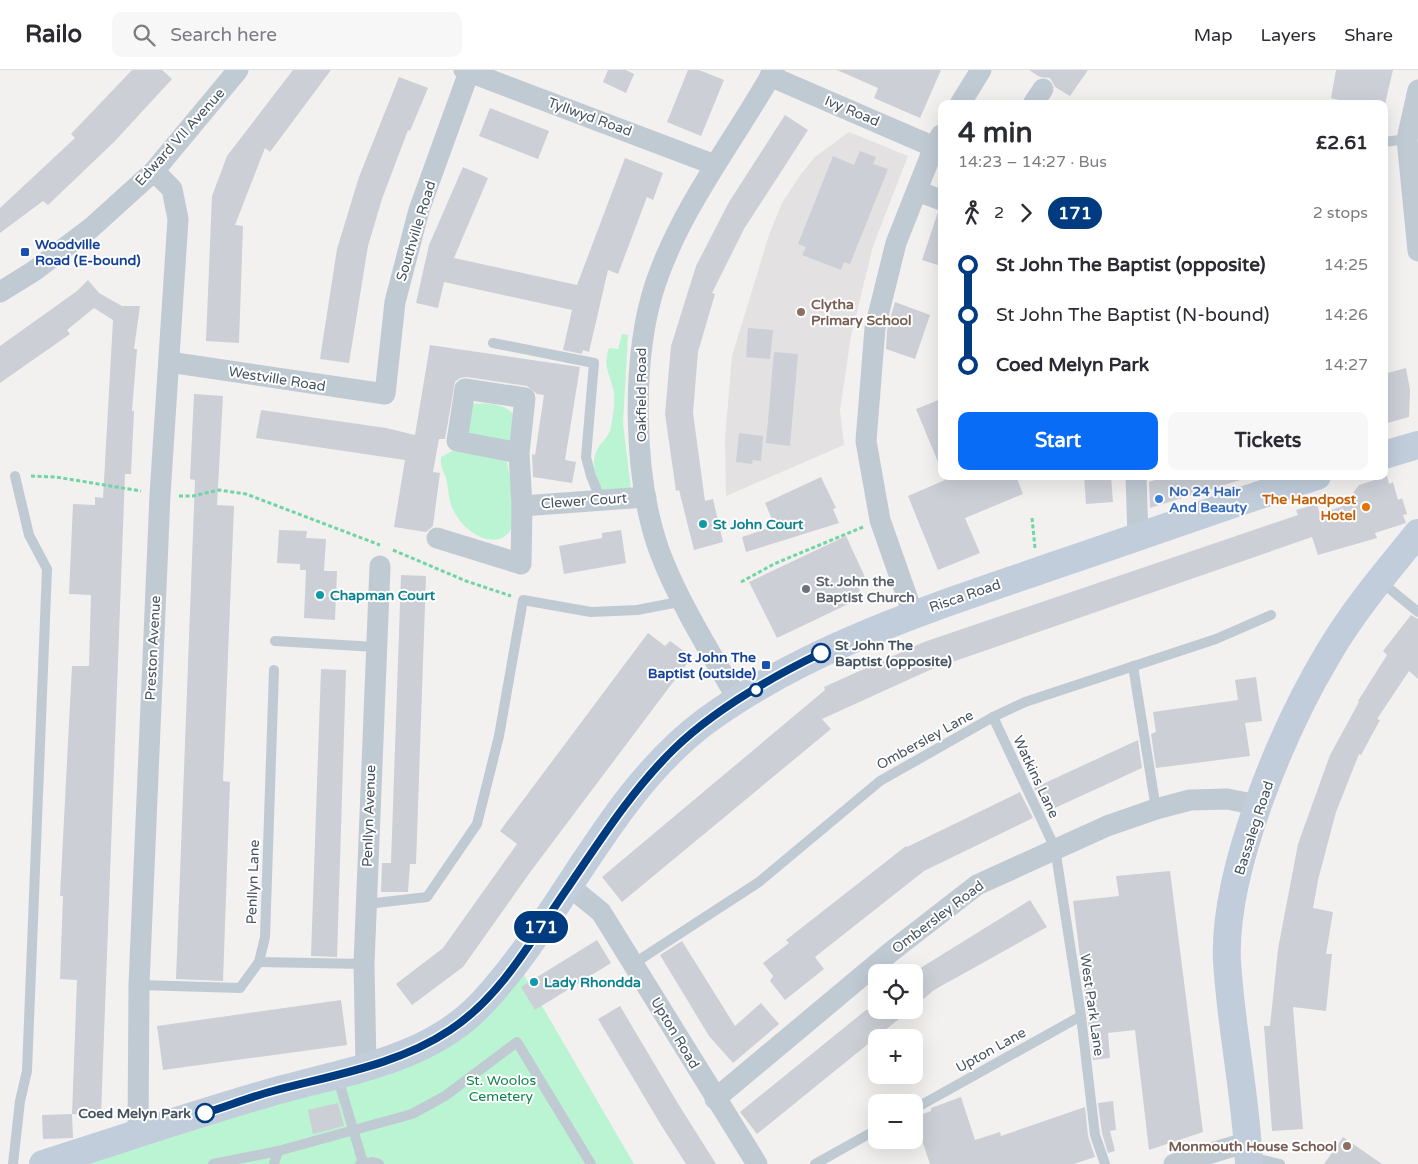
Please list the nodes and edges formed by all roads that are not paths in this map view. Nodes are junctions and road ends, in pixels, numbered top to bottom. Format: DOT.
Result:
graph roads {
  1 [pos="238,70"];
  2 [pos="981,70"];
  3 [pos="467,71"];
  4 [pos="772,73"];
  5 [pos="1418,90"];
  6 [pos="962,100"];
  7 [pos="1407,139"];
  8 [pos="938,141"];
  9 [pos="1388,141"];
  10 [pos="715,165"];
  11 [pos="154,171"];
  12 [pos="917,191"];
  13 [pos="938,199"];
  14 [pos="1418,251"];
  15 [pos="0,292"];
  16 [pos="493,343"];
  17 [pos="169,362"];
  18 [pos="385,394"];
  19 [pos="1418,445"];
  20 [pos="519,453"];
  21 [pos="1388,454"];
  22 [pos="15,476"];
  23 [pos="1136,480"];
  24 [pos="1292,480"];
  25 [pos="1266,484"];
  26 [pos="646,497"];
  27 [pos="601,500"];
  28 [pos="522,506"];
  29 [pos="1418,533"];
  30 [pos="1138,537"];
  31 [pos="437,538"];
  32 [pos="384,553"];
  33 [pos="1379,580"];
  34 [pos="684,601"];
  35 [pos="1418,612"];
  36 [pos="913,614"];
  37 [pos="1271,615"];
  38 [pos="275,641"];
  39 [pos="376,647"];
  40 [pos="1133,666"];
  41 [pos="274,670"];
  42 [pos="739,701"];
  43 [pos="993,718"];
  44 [pos="1258,805"];
  45 [pos="1156,809"];
  46 [pos="1055,848"];
  47 [pos="569,886"];
  48 [pos="367,904"];
  49 [pos="259,962"];
  50 [pos="364,964"];
  51 [pos="633,964"];
  52 [pos="139,985"];
  53 [pos="1081,1016"];
  54 [pos="366,1066"];
  55 [pos="337,1075"];
  56 [pos="715,1099"];
  57 [pos="923,1104"];
  58 [pos="355,1130"];
  59 [pos="868,1134"];
  60 [pos="138,1135"];
  61 [pos="278,1151"];
  62 [pos="1248,1154"];
  63 [pos="362,1163"];
  64 [pos="13,1164"];
  65 [pos="43,1164"];
  66 [pos="213,1164"];
  67 [pos="274,1164"];
  68 [pos="380,1164"];
  69 [pos="591,1164"];
  70 [pos="757,1164"];
  71 [pos="815,1164"];
  72 [pos="1105,1164"];
  73 [pos="1174,1164"];
  74 [pos="1280,1164"];
  1 -- 11 [label="street, Edward VII Avenue"];
  2 -- 6 [label="street"];
  3 -- 10 [label="street, Tyllwyd Road"];
  3 -- 18 [label="street, Southville Road"];
  4 -- 8 [label="street, Ivy Road"];
  4 -- 10 [label="street, Oakfield Road"];
  5 -- 7 [label="street"];
  7 -- 9 [label="lane"];
  7 -- 14 [label="street"];
  8 -- 12 [label="street"];
  10 -- 26 [label="street, Oakfield Road"];
  11 -- 15 [label="street, Edward VII Avenue"];
  11 -- 17 [label="street, Preston Avenue"];
  12 -- 13 [label="street"];
  12 -- 36 [label="street"];
  16 -- 27 [label="lane"];
  17 -- 18 [label="street, Westville Road"];
  17 -- 52 [label="street, Preston Avenue"];
  19 -- 21 [label="main road"];
  20 -- 28 [label="street, Clewer Court"];
  22 -- 64 [label="lane"];
  23 -- 30 [label="street"];
  24 -- 25 [label="main road, Risca Road"];
  25 -- 30 [label="main road, Risca Road"];
  26 -- 27 [label="street, Clewer Court"];
  26 -- 34 [label="street, Oakfield Road"];
  27 -- 28 [label="street, Clewer Court"];
  28 -- 31 [label="street, Clewer Court"];
  29 -- 33 [label="main road, Bassaleg Road"];
  30 -- 36 [label="main road, Risca Road"];
  32 -- 39 [label="street, Penllyn Avenue"];
  33 -- 35 [label="lane"];
  33 -- 44 [label="main road, Bassaleg Road"];
  34 -- 42 [label="street, Oakfield Road"];
  34 -- 48 [label="lane"];
  36 -- 42 [label="main road, Risca Road"];
  37 -- 40 [label="lane, Ombersley Lane"];
  38 -- 39 [label="lane"];
  39 -- 48 [label="street, Penllyn Avenue"];
  40 -- 43 [label="lane, Ombersley Lane"];
  40 -- 45 [label="lane"];
  41 -- 49 [label="lane, Penllyn Lane"];
  42 -- 47 [label="main road, Risca Road"];
  43 -- 46 [label="lane, Watkins Lane"];
  43 -- 51 [label="lane, Ombersley Lane"];
  44 -- 45 [label="street, Ombersley Road"];
  44 -- 62 [label="main road, Bassaleg Road"];
  45 -- 46 [label="street, Ombersley Road"];
  46 -- 53 [label="lane, West Park Lane"];
  46 -- 56 [label="street, Ombersley Road"];
  47 -- 51 [label="street, Upton Road"];
  47 -- 54 [label="main road, Risca Road"];
  48 -- 50 [label="street, Penllyn Avenue"];
  49 -- 50 [label="lane"];
  49 -- 52 [label="lane, Penllyn Lane"];
  50 -- 54 [label="street, Penllyn Avenue"];
  51 -- 56 [label="street, Upton Road"];
  52 -- 60 [label="street, Preston Avenue"];
  53 -- 57 [label="lane, Upton Lane"];
  53 -- 72 [label="lane, West Park Lane"];
  54 -- 55 [label="main road, Risca Road"];
  55 -- 58 [label="lane"];
  55 -- 60 [label="main road, Risca Road"];
  56 -- 70 [label="street, Upton Road"];
  58 -- 61 [label="lane"];
  58 -- 63 [label="lane"];
  58 -- 69 [label="lane"];
  59 -- 71 [label="lane"];
  60 -- 65 [label="main road, Risca Road"];
  61 -- 66 [label="lane"];
  61 -- 67 [label="lane"];
  62 -- 73 [label="street"];
  62 -- 74 [label="lane"];
  63 -- 68 [label="lane"];
}
